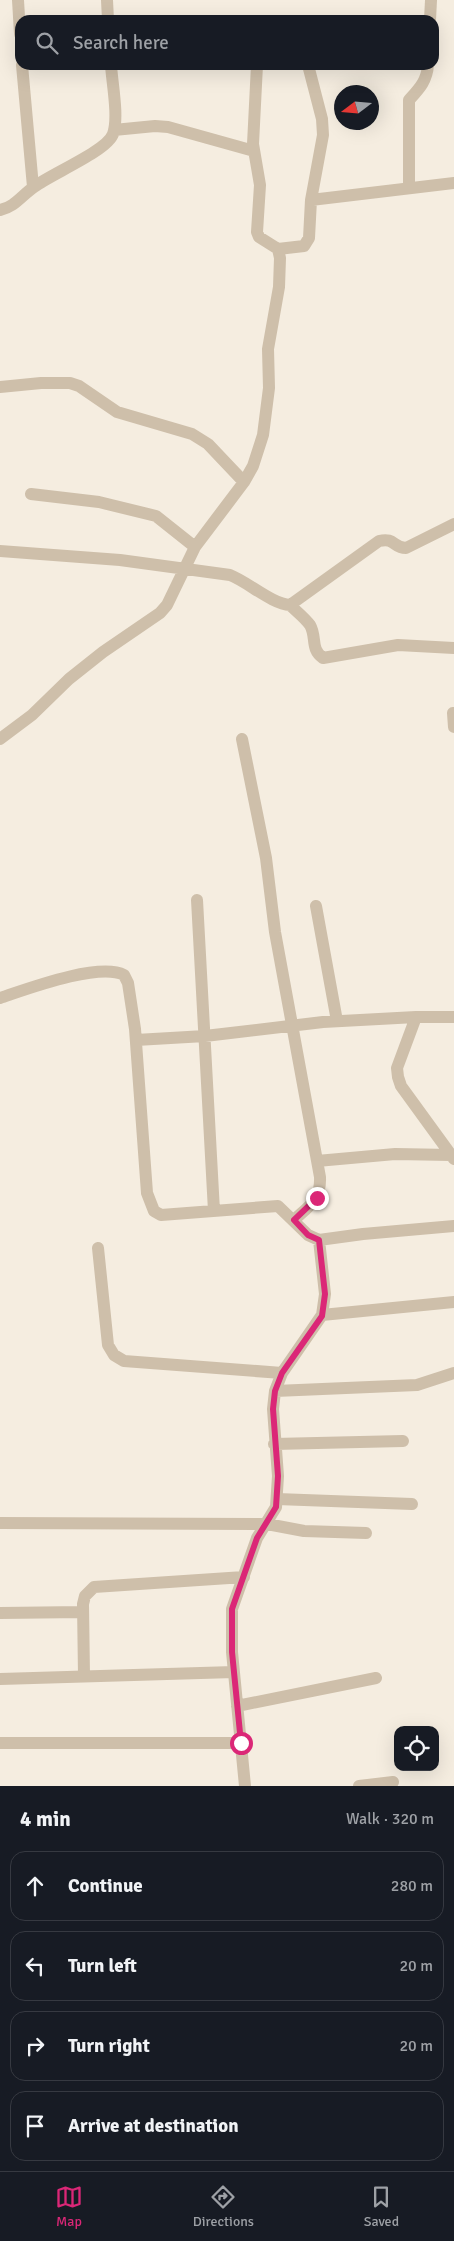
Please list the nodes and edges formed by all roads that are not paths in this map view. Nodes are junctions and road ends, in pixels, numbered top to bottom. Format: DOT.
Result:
graph roads {
  1 [pos="18,0"];
  2 [pos="107,0"];
  3 [pos="431,0"];
  4 [pos="19,15"];
  5 [pos="108,15"];
  6 [pos="430,15"];
  7 [pos="22,70"];
  8 [pos="111,70"];
  9 [pos="257,70"];
  10 [pos="309,70"];
  11 [pos="427,70"];
  12 [pos="114,130"];
  13 [pos="254,151"];
  14 [pos="454,183"];
  15 [pos="33,187"];
  16 [pos="410,188"];
  17 [pos="311,200"];
  18 [pos="0,210"];
  19 [pos="278,249"];
  20 [pos="0,387"];
  21 [pos="244,482"];
  22 [pos="31,494"];
  23 [pos="454,524"];
  24 [pos="195,547"];
  25 [pos="0,551"];
  26 [pos="184,570"];
  27 [pos="290,605"];
  28 [pos="454,648"];
  29 [pos="453,713"];
  30 [pos="454,727"];
  31 [pos="0,739"];
  32 [pos="242,739"];
  33 [pos="197,900"];
  34 [pos="316,906"];
  35 [pos="0,998"];
  36 [pos="416,1017"];
  37 [pos="454,1017"];
  38 [pos="337,1021"];
  39 [pos="291,1026"];
  40 [pos="205,1036"];
  41 [pos="136,1040"];
  42 [pos="453,1157"];
  43 [pos="317,1161"];
  44 [pos="214,1211"];
  45 [pos="294,1220"];
  46 [pos="454,1226"];
  47 [pos="319,1240"];
  48 [pos="98,1248"];
  49 [pos="454,1302"];
  50 [pos="322,1316"];
  51 [pos="282,1373"];
  52 [pos="454,1373"];
  53 [pos="275,1391"];
  54 [pos="403,1441"];
  55 [pos="274,1444"];
  56 [pos="277,1499"];
  57 [pos="412,1504"];
  58 [pos="0,1523"];
  59 [pos="267,1524"];
  60 [pos="366,1532"];
  61 [pos="244,1577"];
  62 [pos="83,1612"];
  63 [pos="0,1613"];
  64 [pos="234,1672"];
  65 [pos="84,1676"];
  66 [pos="376,1678"];
  67 [pos="0,1679"];
  68 [pos="237,1706"];
  69 [pos="0,1743"];
  70 [pos="241,1743"];
  71 [pos="393,1782"];
  72 [pos="245,1786"];
  73 [pos="359,1786"];
  1 -- 4 [label="street"];
  2 -- 5 [label="street"];
  3 -- 6 [label="street"];
  7 -- 15 [label="street"];
  8 -- 12 [label="street"];
  9 -- 13 [label="street"];
  10 -- 17 [label="street"];
  11 -- 16 [label="street"];
  12 -- 13 [label="street"];
  12 -- 15 [label="street"];
  13 -- 19 [label="street"];
  14 -- 16 [label="street"];
  15 -- 18 [label="street"];
  16 -- 17 [label="street"];
  17 -- 19 [label="street"];
  19 -- 21 [label="street"];
  20 -- 21 [label="street"];
  21 -- 24 [label="street"];
  22 -- 24 [label="street"];
  23 -- 27 [label="street"];
  24 -- 26 [label="street"];
  25 -- 26 [label="street"];
  26 -- 27 [label="street"];
  26 -- 31 [label="street"];
  27 -- 28 [label="street"];
  29 -- 30 [label="street"];
  32 -- 39 [label="street"];
  33 -- 40 [label="street"];
  34 -- 38 [label="street"];
  35 -- 41 [label="street"];
  36 -- 37 [label="street"];
  36 -- 38 [label="street"];
  36 -- 42 [label="street"];
  38 -- 39 [label="street"];
  39 -- 40 [label="street"];
  39 -- 43 [label="street"];
  40 -- 41 [label="street"];
  40 -- 44 [label="street"];
  41 -- 44 [label="street"];
  42 -- 43 [label="street"];
  43 -- 45 [label="street"];
  44 -- 45 [label="street"];
  45 -- 47 [label="street"];
  46 -- 47 [label="street"];
  47 -- 50 [label="street"];
  48 -- 51 [label="street"];
  49 -- 50 [label="street"];
  50 -- 51 [label="street"];
  51 -- 53 [label="street"];
  52 -- 53 [label="street"];
  53 -- 55 [label="street"];
  54 -- 55 [label="street"];
  55 -- 56 [label="street"];
  56 -- 57 [label="street"];
  56 -- 59 [label="street"];
  58 -- 59 [label="street"];
  59 -- 60 [label="street"];
  59 -- 61 [label="street"];
  61 -- 62 [label="street"];
  61 -- 64 [label="street"];
  62 -- 63 [label="street"];
  62 -- 65 [label="street"];
  64 -- 65 [label="street"];
  64 -- 68 [label="street"];
  65 -- 67 [label="street"];
  66 -- 68 [label="street"];
  68 -- 70 [label="street"];
  69 -- 70 [label="street"];
  70 -- 72 [label="street"];
  71 -- 73 [label="street"];
}
